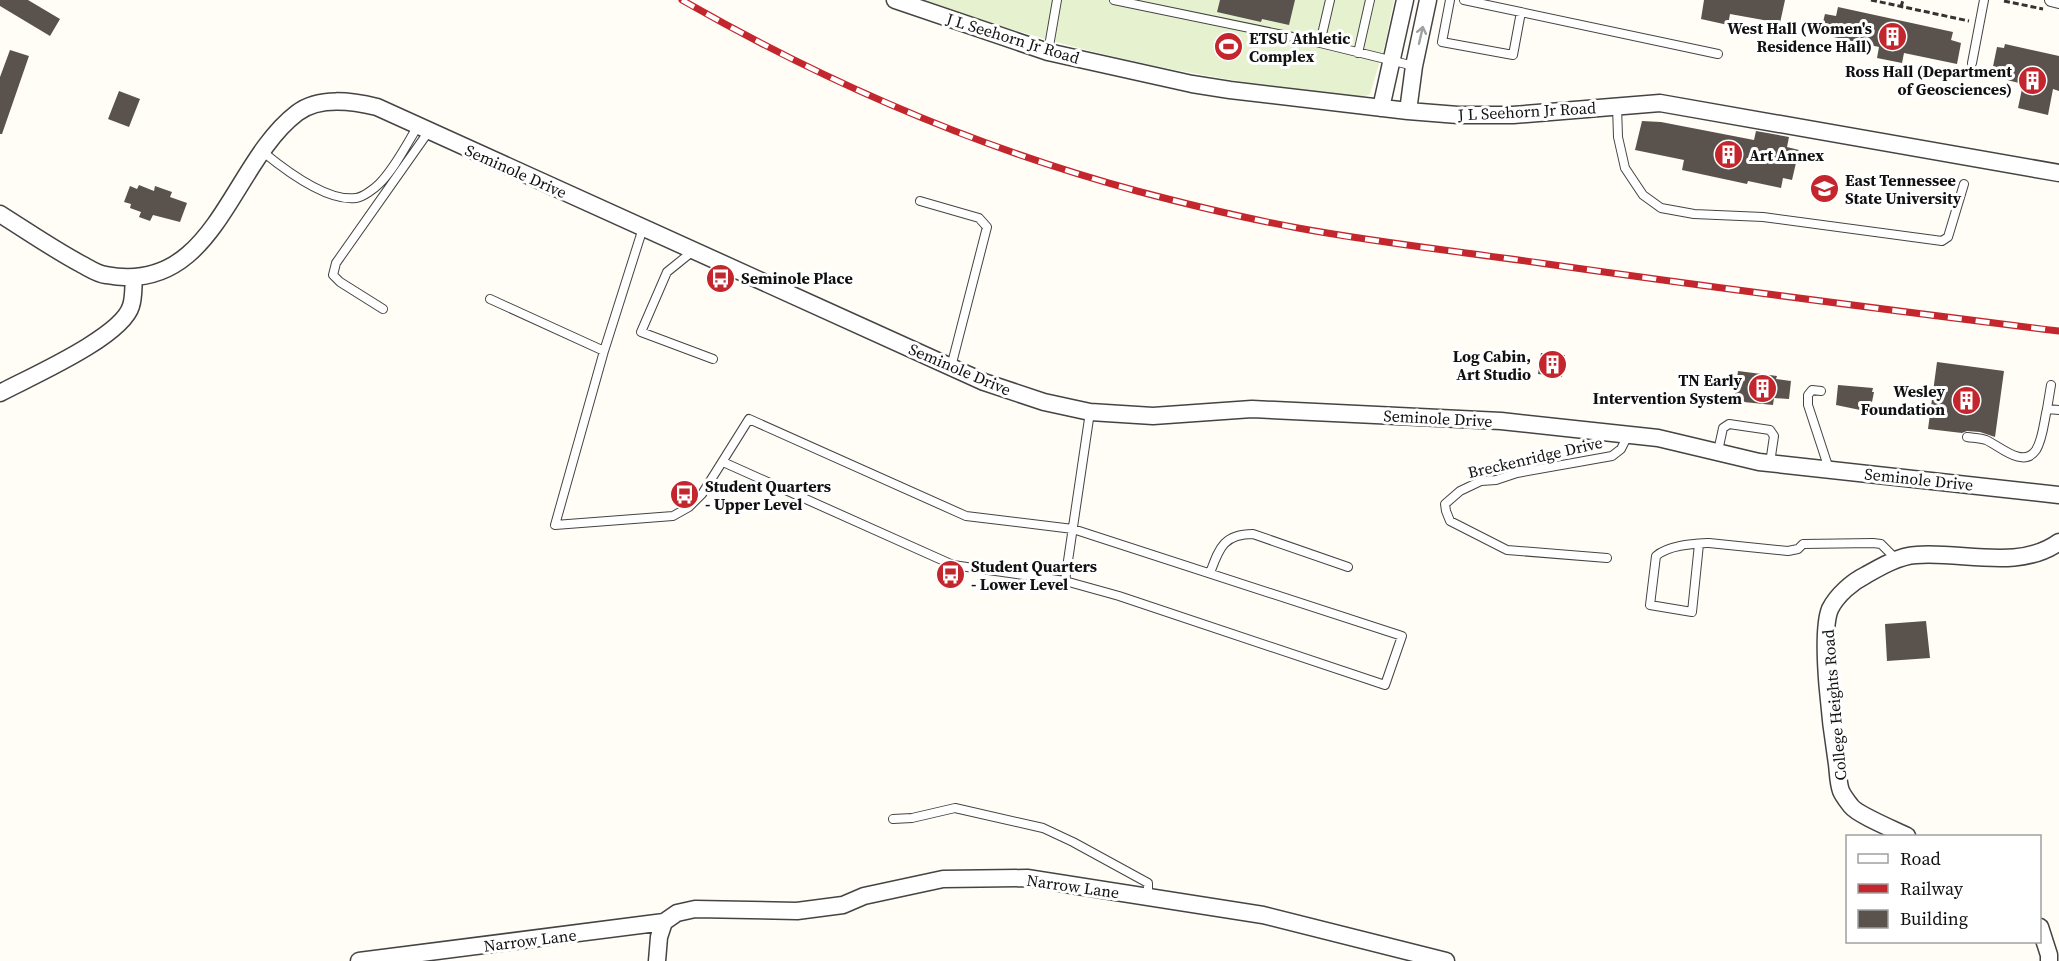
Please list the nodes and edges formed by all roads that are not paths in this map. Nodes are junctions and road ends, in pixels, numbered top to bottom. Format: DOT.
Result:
graph roads {
  1 [pos="896,0"];
  2 [pos="1057,0"];
  3 [pos="1114,0"];
  4 [pos="1330,0"];
  5 [pos="1370,0"];
  6 [pos="1405,0"];
  7 [pos="1428,0"];
  8 [pos="1450,0"];
  9 [pos="1464,0"];
  10 [pos="1984,0"];
  11 [pos="2059,2"];
  12 [pos="2049,5"];
  13 [pos="1521,12"];
  14 [pos="1320,43"];
  15 [pos="1048,52"];
  16 [pos="1358,53"];
  17 [pos="1718,54"];
  18 [pos="1392,62"];
  19 [pos="1972,63"];
  20 [pos="1414,66"];
  21 [pos="1617,106"];
  22 [pos="1381,108"];
  23 [pos="1408,111"];
  24 [pos="423,129"];
  25 [pos="263,152"];
  26 [pos="2059,173"];
  27 [pos="1964,184"];
  28 [pos="920,201"];
  29 [pos="0,214"];
  30 [pos="642,228"];
  31 [pos="693,251"];
  32 [pos="134,278"];
  33 [pos="490,299"];
  34 [pos="383,309"];
  35 [pos="604,351"];
  36 [pos="713,359"];
  37 [pos="951,367"];
  38 [pos="2051,386"];
  39 [pos="1821,391"];
  40 [pos="0,393"];
  41 [pos="2047,409"];
  42 [pos="2059,410"];
  43 [pos="1090,412"];
  44 [pos="1628,435"];
  45 [pos="1967,437"];
  46 [pos="1718,451"];
  47 [pos="723,462"];
  48 [pos="1770,463"];
  49 [pos="1829,469"];
  50 [pos="2059,495"];
  51 [pos="1073,530"];
  52 [pos="2059,542"];
  53 [pos="1699,544"];
  54 [pos="1607,558"];
  55 [pos="1897,561"];
  56 [pos="1348,567"];
  57 [pos="1210,573"];
  58 [pos="1065,581"];
  59 [pos="893,819"];
  60 [pos="1903,835"];
  61 [pos="1148,897"];
  62 [pos="664,922"];
  63 [pos="2041,930"];
  64 [pos="359,961"];
  65 [pos="657,961"];
  66 [pos="1446,961"];
  67 [pos="2049,961"];
  1 -- 15 [label="street, J L Seehorn Jr Road"];
  2 -- 15 [label="lane"];
  3 -- 14 [label="lane"];
  4 -- 14 [label="lane"];
  5 -- 16 [label="lane"];
  6 -- 18 [label="street"];
  20 -- 7 [label="street, one-way"];
  8 -- 13 [label="lane"];
  9 -- 13 [label="lane"];
  10 -- 19 [label="lane"];
  11 -- 12 [label="street"];
  13 -- 17 [label="lane"];
  14 -- 16 [label="lane"];
  15 -- 22 [label="street, J L Seehorn Jr Road"];
  16 -- 18 [label="lane"];
  18 -- 20 [label="lane"];
  18 -- 22 [label="street"];
  20 -- 23 [label="street"];
  21 -- 23 [label="street, J L Seehorn Jr Road"];
  21 -- 26 [label="street, J L Seehorn Jr Road"];
  21 -- 27 [label="lane"];
  22 -- 23 [label="street, J L Seehorn Jr Road"];
  24 -- 25 [label="street, Seminole Drive"];
  24 -- 25 [label="lane"];
  24 -- 30 [label="street, Seminole Drive"];
  24 -- 34 [label="lane"];
  25 -- 32 [label="street, Seminole Drive"];
  28 -- 37 [label="lane"];
  29 -- 32 [label="street, Seminole Drive"];
  30 -- 31 [label="street, Seminole Drive"];
  30 -- 35 [label="lane"];
  31 -- 36 [label="lane"];
  31 -- 37 [label="street, Seminole Drive"];
  32 -- 40 [label="street"];
  33 -- 35 [label="lane"];
  35 -- 47 [label="lane"];
  37 -- 43 [label="street, Seminole Drive"];
  38 -- 41 [label="lane"];
  39 -- 49 [label="lane"];
  41 -- 42 [label="lane"];
  41 -- 45 [label="lane"];
  43 -- 44 [label="street, Seminole Drive"];
  43 -- 51 [label="lane"];
  44 -- 46 [label="street, Seminole Drive"];
  44 -- 54 [label="lane, Breckenridge Drive"];
  46 -- 48 [label="street, Seminole Drive"];
  46 -- 48 [label="lane"];
  47 -- 51 [label="lane"];
  47 -- 58 [label="lane"];
  48 -- 49 [label="street, Seminole Drive"];
  49 -- 50 [label="street, Seminole Drive"];
  51 -- 57 [label="lane"];
  51 -- 58 [label="lane"];
  52 -- 55 [label="street, College Heights Road"];
  53 -- 53 [label="lane"];
  53 -- 55 [label="lane"];
  55 -- 60 [label="street, College Heights Road"];
  56 -- 57 [label="lane"];
  57 -- 58 [label="lane"];
  59 -- 61 [label="lane"];
  61 -- 62 [label="street, Narrow Lane"];
  61 -- 66 [label="street, Narrow Lane"];
  62 -- 64 [label="street, Narrow Lane"];
  62 -- 65 [label="street"];
  63 -- 67 [label="street"];
}
